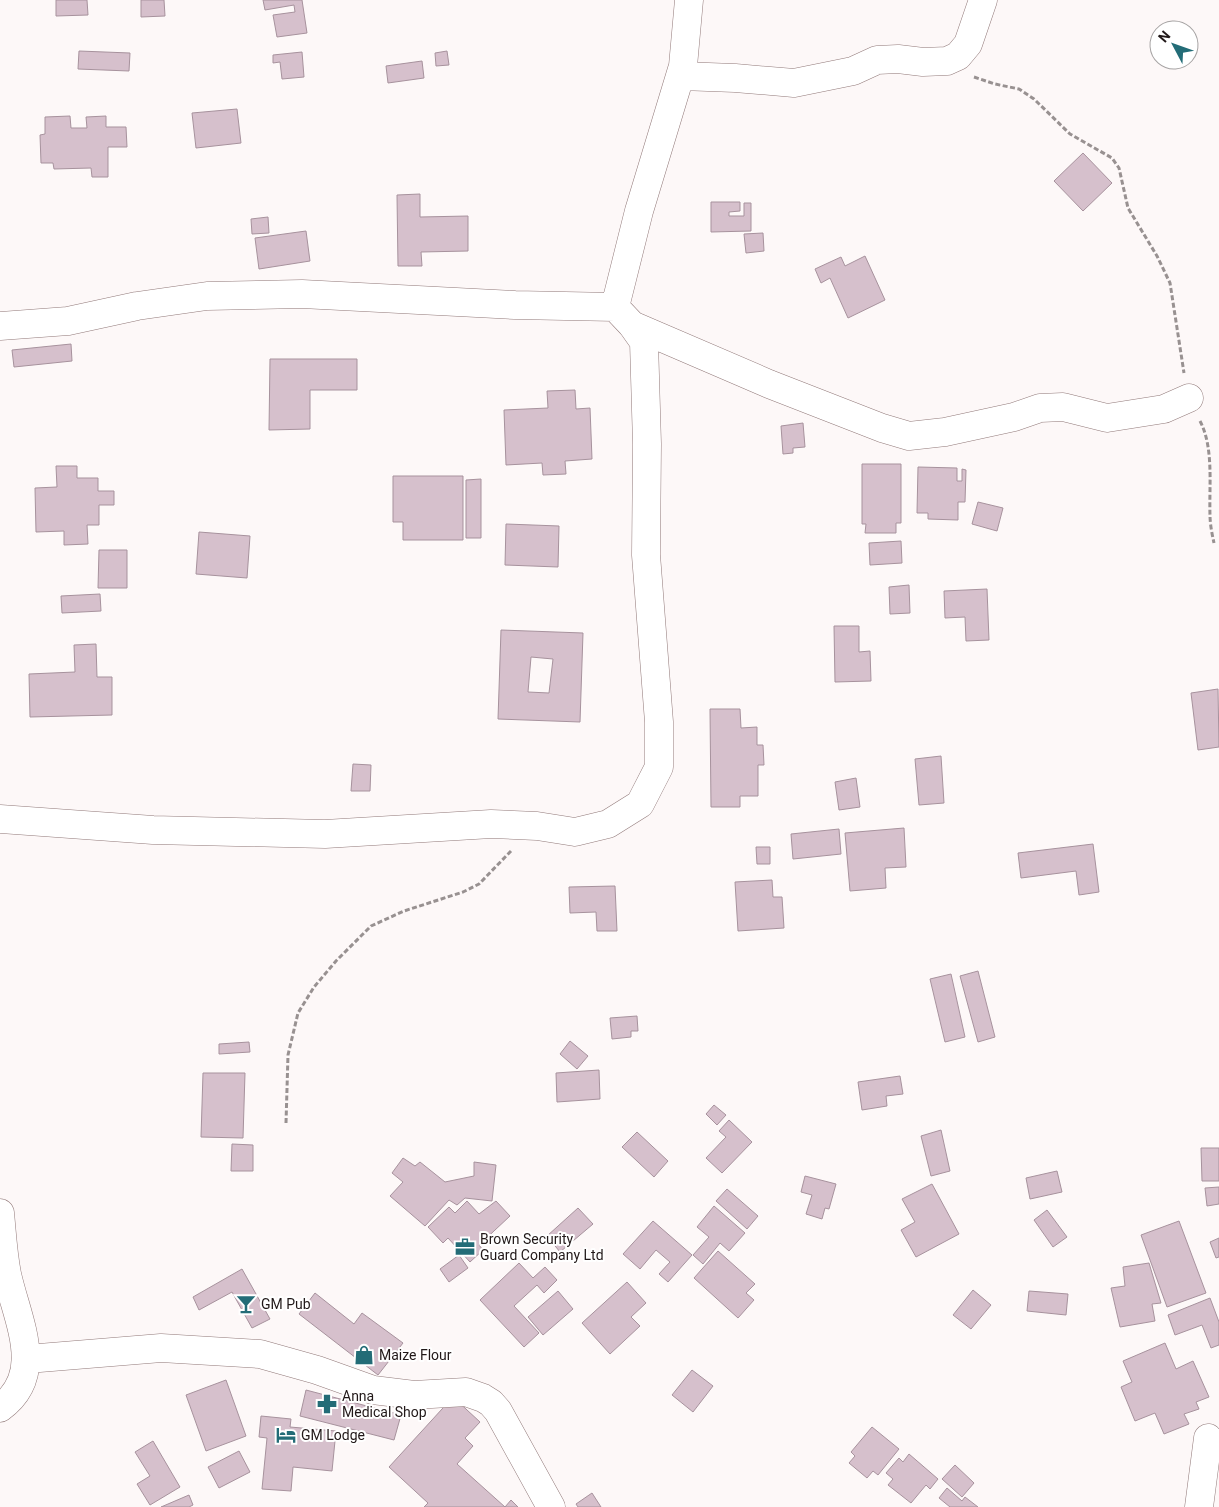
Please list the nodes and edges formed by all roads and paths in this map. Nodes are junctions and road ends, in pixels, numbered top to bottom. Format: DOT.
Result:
graph roads {
  1 [pos="689,0"];
  2 [pos="983,0"];
  3 [pos="933,62"];
  4 [pos="680,76"];
  5 [pos="623,316"];
  6 [pos="0,326"];
  7 [pos="1189,398"];
  8 [pos="1214,543"];
  9 [pos="0,819"];
  10 [pos="536,826"];
  11 [pos="286,1123"];
  12 [pos="0,1213"];
  13 [pos="27,1359"];
  14 [pos="0,1408"];
  15 [pos="1208,1438"];
  16 [pos="551,1507"];
  17 [pos="1199,1507"];
  1 -- 4 [label="street"];
  2 -- 3 [label="street"];
  3 -- 4 [label="street"];
  3 -- 7 [label="path"];
  4 -- 5 [label="street"];
  5 -- 6 [label="street"];
  5 -- 7 [label="street"];
  5 -- 10 [label="street"];
  7 -- 8 [label="path"];
  9 -- 10 [label="street"];
  10 -- 11 [label="path"];
  12 -- 13 [label="street"];
  13 -- 14 [label="street"];
  13 -- 16 [label="street"];
  15 -- 17 [label="street"];
}
